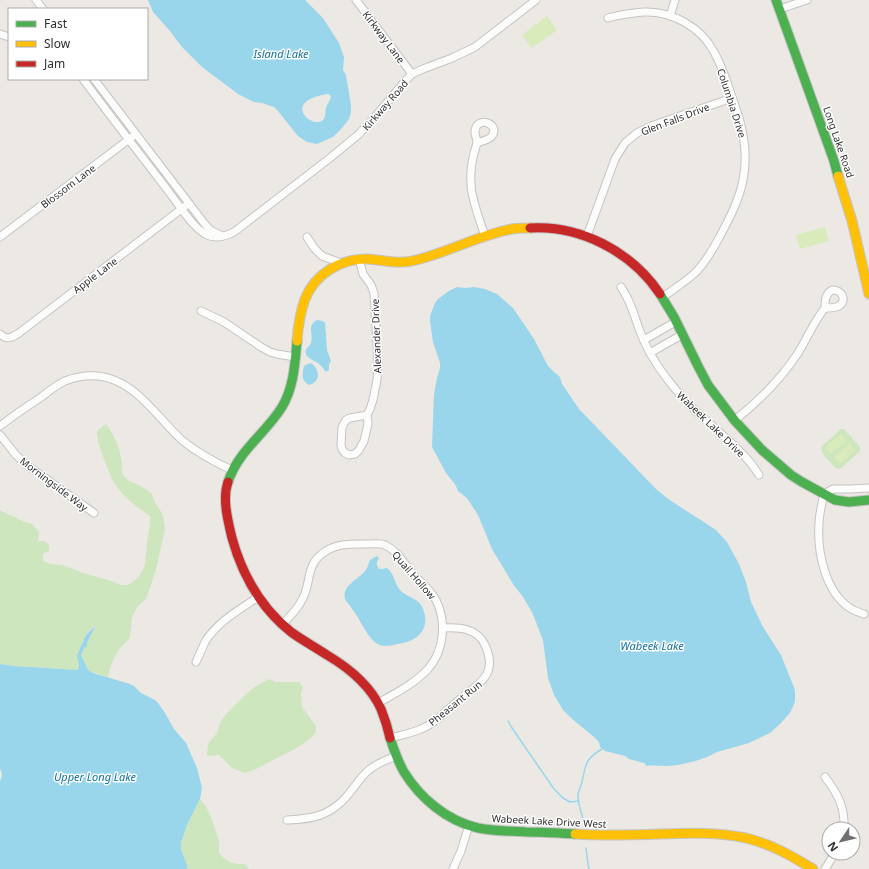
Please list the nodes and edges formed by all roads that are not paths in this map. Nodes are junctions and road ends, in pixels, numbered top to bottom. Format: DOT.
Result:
graph roads {
  1 [pos="36,0"];
  2 [pos="356,0"];
  3 [pos="536,0"];
  4 [pos="675,0"];
  5 [pos="776,0"];
  6 [pos="807,0"];
  7 [pos="42,8"];
  8 [pos="780,10"];
  9 [pos="670,16"];
  10 [pos="608,18"];
  11 [pos="412,74"];
  12 [pos="84,80"];
  13 [pos="95,80"];
  14 [pos="732,98"];
  15 [pos="135,134"];
  16 [pos="128,140"];
  17 [pos="478,143"];
  18 [pos="185,206"];
  19 [pos="485,236"];
  20 [pos="587,236"];
  21 [pos="0,237"];
  22 [pos="308,237"];
  23 [pos="359,259"];
  24 [pos="341,263"];
  25 [pos="867,273"];
  26 [pos="621,287"];
  27 [pos="869,294"];
  28 [pos="663,297"];
  29 [pos="825,308"];
  30 [pos="201,311"];
  31 [pos="677,321"];
  32 [pos="0,334"];
  33 [pos="683,334"];
  34 [pos="644,340"];
  35 [pos="650,353"];
  36 [pos="295,356"];
  37 [pos="367,415"];
  38 [pos="735,420"];
  39 [pos="0,426"];
  40 [pos="0,435"];
  41 [pos="232,470"];
  42 [pos="759,475"];
  43 [pos="869,488"];
  44 [pos="824,494"];
  45 [pos="869,500"];
  46 [pos="94,513"];
  47 [pos="258,597"];
  48 [pos="864,614"];
  49 [pos="283,624"];
  50 [pos="443,628"];
  51 [pos="196,662"];
  52 [pos="378,703"];
  53 [pos="390,738"];
  54 [pos="396,756"];
  55 [pos="825,777"];
  56 [pos="287,820"];
  57 [pos="844,821"];
  58 [pos="469,825"];
  59 [pos="453,869"];
  60 [pos="813,869"];
  1 -- 7 [label="street"];
  2 -- 11 [label="street, Kirkway Lane"];
  3 -- 11 [label="street, Kirkway Road"];
  4 -- 9 [label="street"];
  5 -- 8 [label="street, Long Lake Road"];
  6 -- 8 [label="street"];
  8 -- 25 [label="street, Long Lake Road"];
  9 -- 10 [label="street, Columbia Drive"];
  9 -- 14 [label="street, Columbia Drive"];
  11 -- 18 [label="street, Kirkway Road"];
  12 -- 16 [label="street, Kirkway Road"];
  13 -- 15 [label="street, Kirkway Road"];
  14 -- 20 [label="street, Glen Falls Drive"];
  14 -- 28 [label="street, Columbia Drive"];
  15 -- 16 [label="street, Blossom Lane"];
  15 -- 18 [label="street, Kirkway Road"];
  16 -- 18 [label="street, Kirkway Road"];
  16 -- 21 [label="street, Blossom Lane"];
  17 -- 19 [label="street"];
  18 -- 32 [label="street, Apple Lane"];
  19 -- 20 [label="street, Wabeek Lake Drive West"];
  19 -- 23 [label="street, Wabeek Lake Drive West"];
  20 -- 28 [label="street, Wabeek Lake Drive West"];
  22 -- 24 [label="street"];
  23 -- 24 [label="street, Wabeek Lake Drive West"];
  23 -- 37 [label="street, Alexander Drive"];
  24 -- 36 [label="street, Wabeek Lake Drive West"];
  25 -- 27 [label="street, Long Lake Road"];
  26 -- 34 [label="street, Wabeek Lake Drive"];
  28 -- 31 [label="street, Wabeek Lake Drive West"];
  29 -- 38 [label="street"];
  30 -- 36 [label="street"];
  31 -- 33 [label="street, Wabeek Lake Drive West"];
  31 -- 34 [label="street"];
  33 -- 35 [label="street"];
  33 -- 38 [label="street, Wabeek Lake Drive West"];
  34 -- 35 [label="street, Wabeek Lake Drive"];
  35 -- 42 [label="street, Wabeek Lake Drive"];
  36 -- 41 [label="street, Wabeek Lake Drive West"];
  37 -- 37 [label="street, Alexander Drive"];
  38 -- 44 [label="street, Wabeek Lake Drive West"];
  39 -- 41 [label="street"];
  40 -- 46 [label="street, Morningside Way"];
  41 -- 47 [label="street, Wabeek Lake Drive West"];
  43 -- 44 [label="street"];
  44 -- 45 [label="street, Wabeek Lake Drive West"];
  44 -- 48 [label="street"];
  47 -- 49 [label="street, Wabeek Lake Drive West"];
  47 -- 51 [label="street"];
  49 -- 50 [label="street, Quail Hollow"];
  49 -- 52 [label="street, Wabeek Lake Drive West"];
  50 -- 52 [label="street, Quail Hollow"];
  50 -- 53 [label="street, Pheasant Run"];
  52 -- 53 [label="street, Wabeek Lake Drive West"];
  53 -- 54 [label="street, Wabeek Lake Drive West"];
  54 -- 56 [label="street"];
  54 -- 58 [label="street, Wabeek Lake Drive West"];
  55 -- 57 [label="street"];
  58 -- 59 [label="street"];
  58 -- 60 [label="street, Wabeek Lake Drive West"];
}
